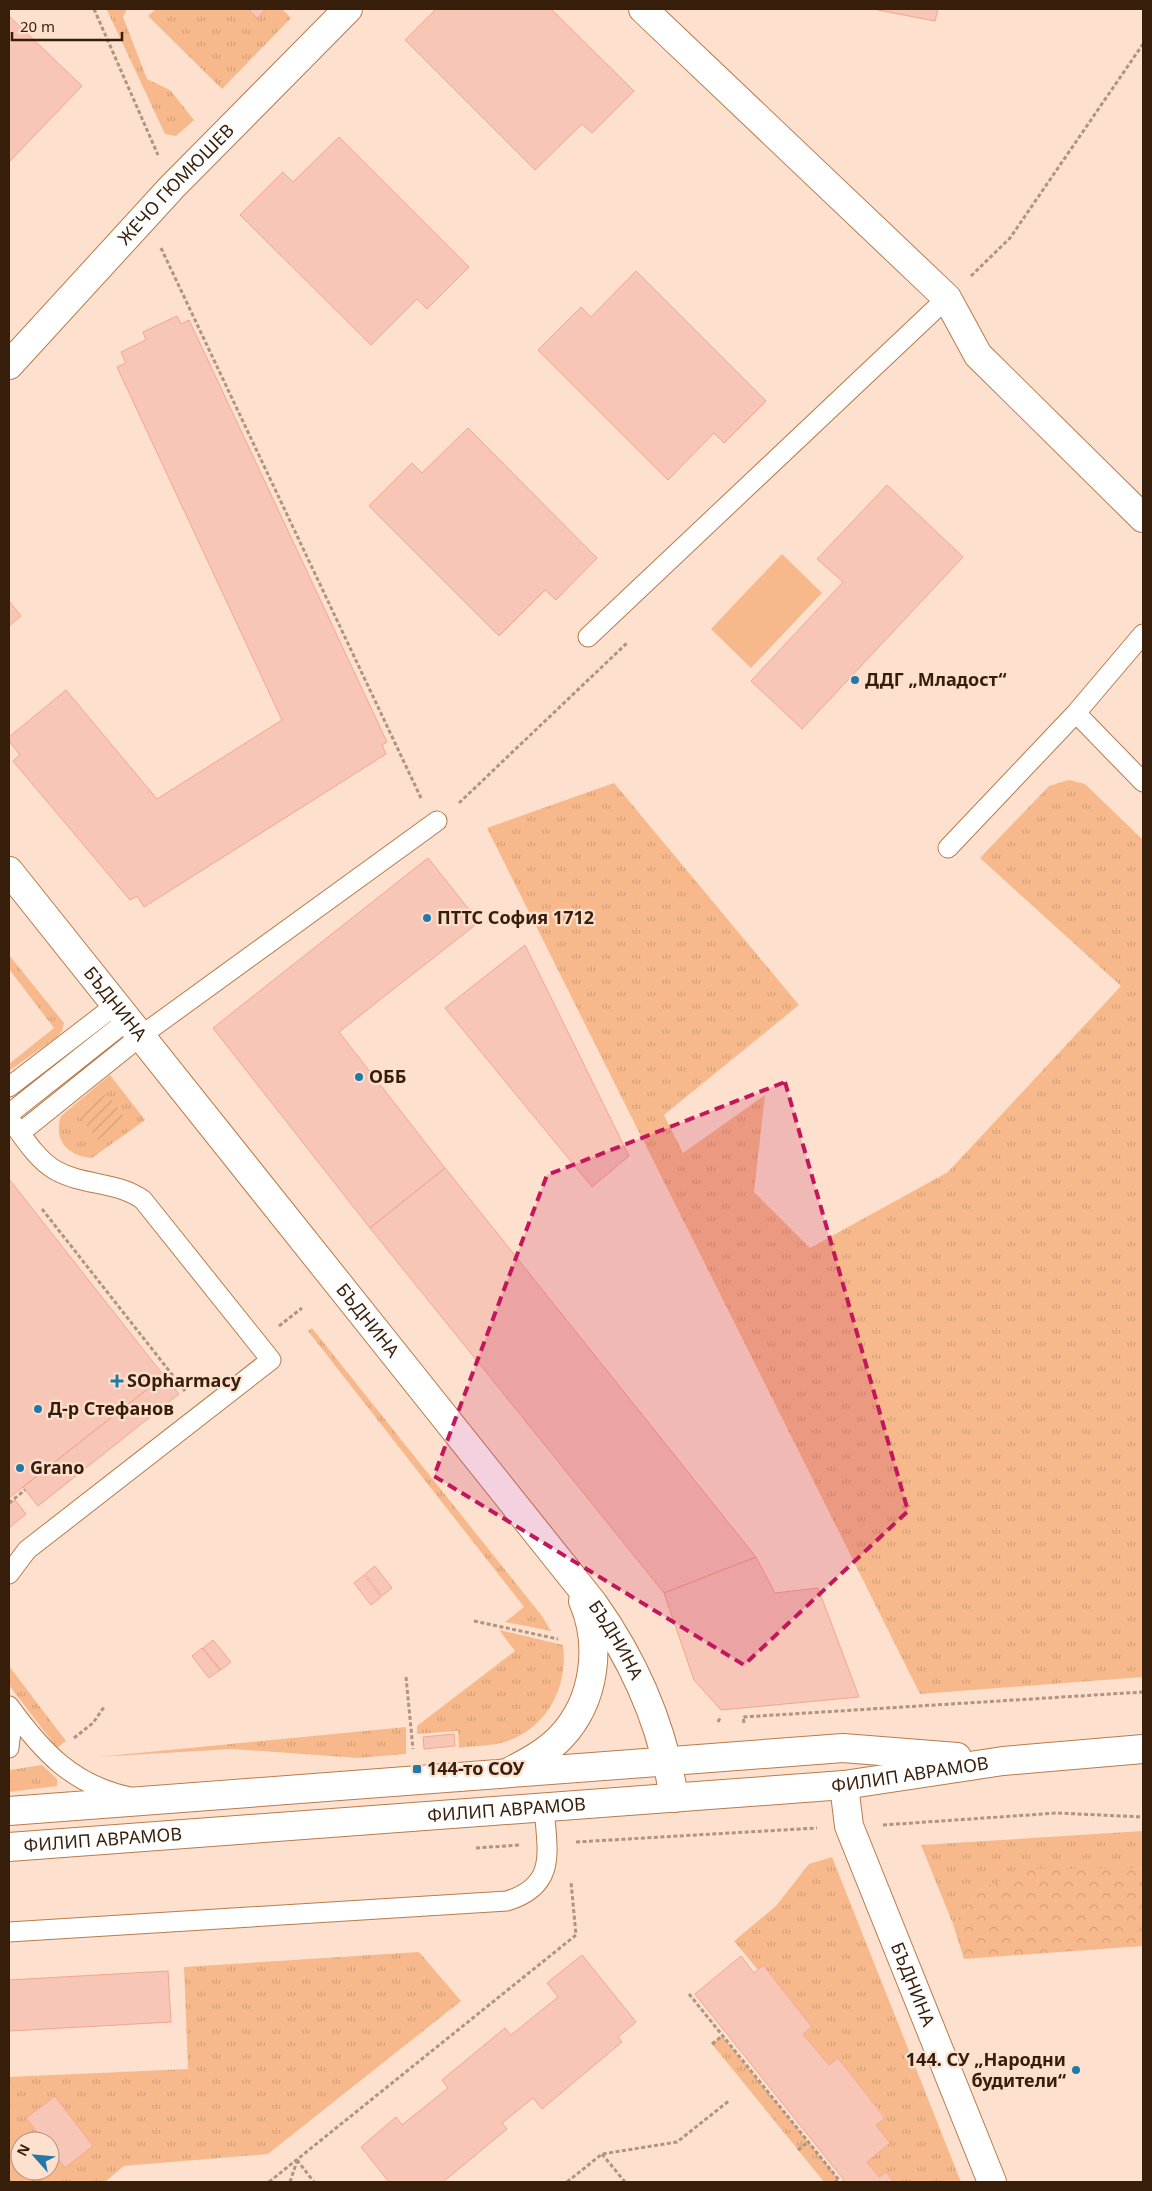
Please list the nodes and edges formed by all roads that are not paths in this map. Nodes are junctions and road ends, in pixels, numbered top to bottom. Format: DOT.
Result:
graph roads {
  1 [pos="348,9"];
  2 [pos="644,9"];
  3 [pos="947,298"];
  4 [pos="9,365"];
  5 [pos="1143,518"];
  6 [pos="1143,634"];
  7 [pos="588,637"];
  8 [pos="1076,713"];
  9 [pos="1143,782"];
  10 [pos="437,821"];
  11 [pos="948,848"];
  12 [pos="9,871"];
  13 [pos="129,1019"];
  14 [pos="9,1087"];
  15 [pos="9,1114"];
  16 [pos="14,1125"];
  17 [pos="27,1550"];
  18 [pos="9,1556"];
  19 [pos="568,1570"];
  20 [pos="9,1574"];
  21 [pos="9,1706"];
  22 [pos="9,1715"];
  23 [pos="9,1748"];
  24 [pos="1143,1749"];
  25 [pos="668,1761"];
  26 [pos="1003,1761"];
  27 [pos="507,1772"];
  28 [pos="844,1785"];
  29 [pos="674,1798"];
  30 [pos="151,1800"];
  31 [pos="544,1807"];
  32 [pos="9,1811"];
  33 [pos="9,1847"];
  34 [pos="9,1932"];
  35 [pos="992,2182"];
  1 -- 4 [label="street, ЖЕЧО ГЮМЮШЕВ"];
  2 -- 3 [label="street"];
  3 -- 5 [label="street"];
  3 -- 7 [label="lane"];
  6 -- 8 [label="lane"];
  8 -- 9 [label="lane"];
  8 -- 11 [label="lane"];
  10 -- 13 [label="lane"];
  12 -- 13 [label="street, БЪДНИНА"];
  13 -- 14 [label="lane"];
  13 -- 15 [label="lane"];
  13 -- 16 [label="lane"];
  13 -- 19 [label="street, БЪДНИНА"];
  16 -- 17 [label="lane"];
  17 -- 18 [label="lane"];
  17 -- 20 [label="lane"];
  19 -- 25 [label="street, БЪДНИНА"];
  19 -- 27 [label="street"];
  21 -- 30 [label="lane"];
  22 -- 23 [label="lane"];
  24 -- 26 [label="street, ФИЛИП АВРАМОВ"];
  25 -- 26 [label="street, ФИЛИП АВРАМОВ"];
  25 -- 27 [label="street, ФИЛИП АВРАМОВ"];
  25 -- 29 [label="street, БЪДНИНА"];
  26 -- 28 [label="street, ФИЛИП АВРАМОВ"];
  27 -- 30 [label="street, ФИЛИП АВРАМОВ"];
  28 -- 29 [label="street, ФИЛИП АВРАМОВ"];
  28 -- 35 [label="street, БЪДНИНА"];
  29 -- 31 [label="street, ФИЛИП АВРАМОВ"];
  30 -- 32 [label="street, ФИЛИП АВРАМОВ"];
  31 -- 33 [label="street, ФИЛИП АВРАМОВ"];
  31 -- 34 [label="lane"];
}
